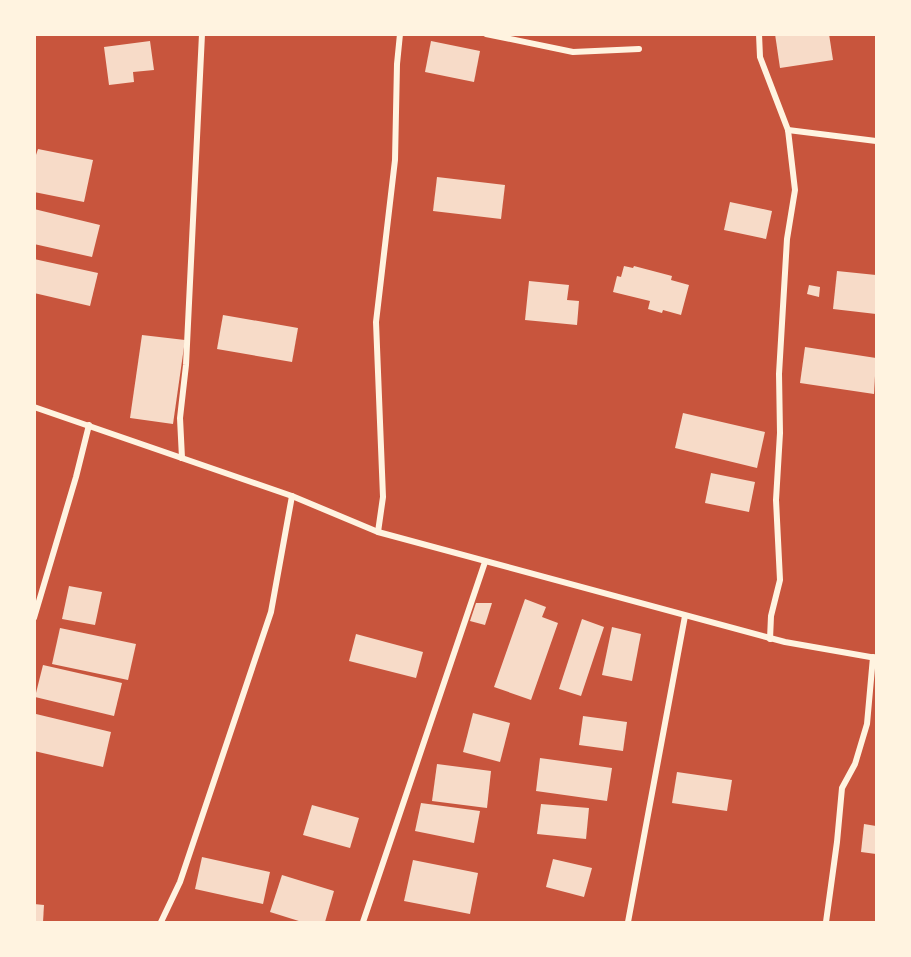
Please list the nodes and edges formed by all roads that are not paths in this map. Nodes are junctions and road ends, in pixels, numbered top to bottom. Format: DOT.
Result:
graph roads {
  1 [pos="202,34"];
  2 [pos="400,34"];
  3 [pos="486,34"];
  4 [pos="759,34"];
  5 [pos="639,49"];
  6 [pos="788,130"];
  7 [pos="876,141"];
  8 [pos="34,407"];
  9 [pos="89,425"];
  10 [pos="182,458"];
  11 [pos="292,496"];
  12 [pos="378,532"];
  13 [pos="485,562"];
  14 [pos="685,616"];
  15 [pos="34,618"];
  16 [pos="770,639"];
  17 [pos="875,658"];
  18 [pos="161,922"];
  19 [pos="363,922"];
  20 [pos="628,922"];
  21 [pos="826,922"];
  1 -- 10 [label="street"];
  2 -- 12 [label="street"];
  3 -- 5 [label="street"];
  4 -- 6 [label="street"];
  6 -- 7 [label="street"];
  6 -- 16 [label="street"];
  8 -- 9 [label="street"];
  9 -- 10 [label="street"];
  9 -- 15 [label="street"];
  10 -- 11 [label="street"];
  11 -- 12 [label="street"];
  11 -- 18 [label="street"];
  12 -- 13 [label="street"];
  13 -- 14 [label="street"];
  13 -- 19 [label="street"];
  14 -- 16 [label="street"];
  14 -- 20 [label="street"];
  16 -- 17 [label="street"];
  17 -- 21 [label="street"];
}
